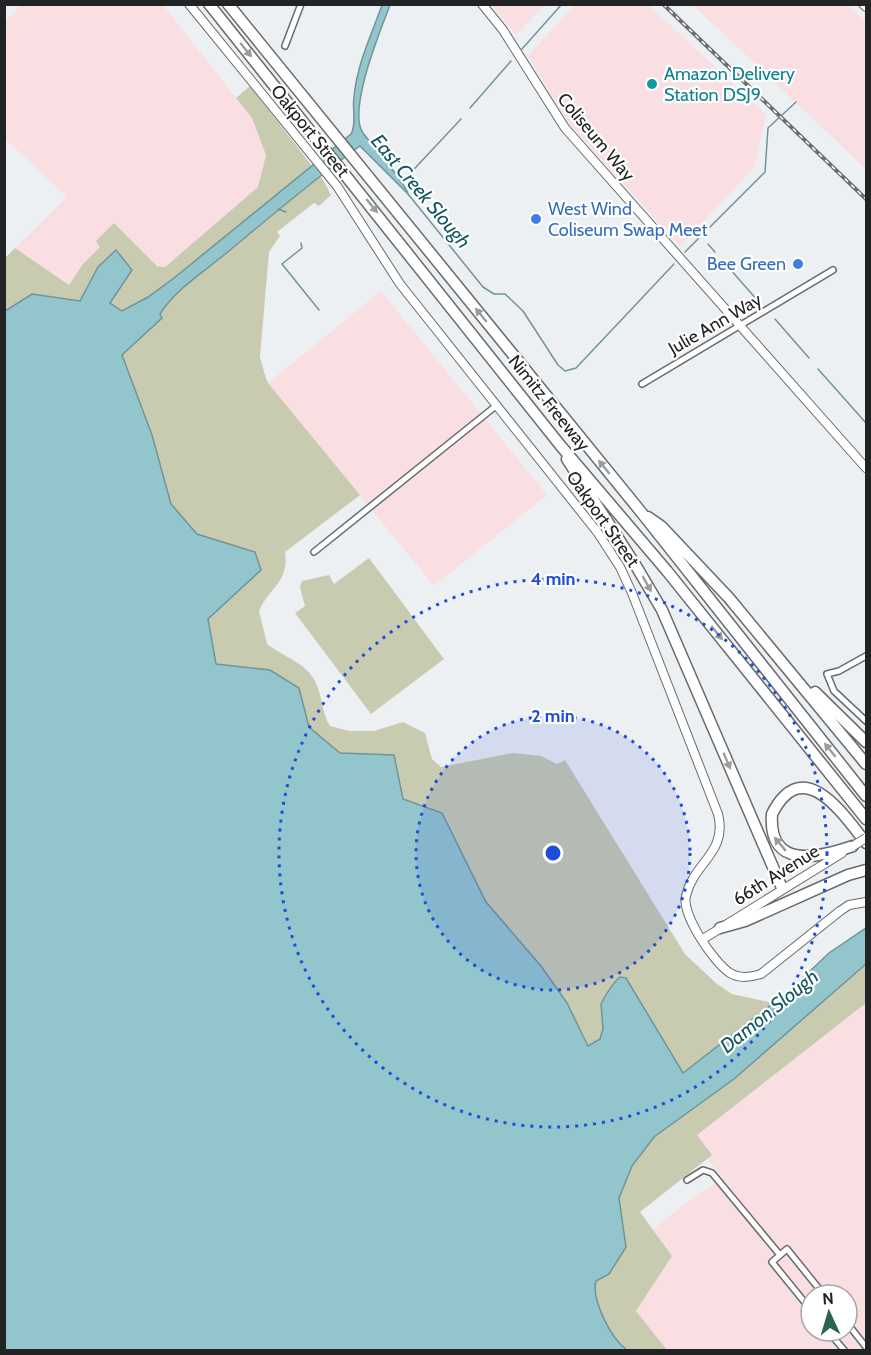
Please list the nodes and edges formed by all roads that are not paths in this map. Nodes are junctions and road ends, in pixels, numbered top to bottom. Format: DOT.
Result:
graph roads {
  1 [pos="189,4"];
  2 [pos="209,4"];
  3 [pos="228,4"];
  4 [pos="301,4"];
  5 [pos="482,4"];
  6 [pos="285,46"];
  7 [pos="833,270"];
  8 [pos="741,327"];
  9 [pos="642,384"];
  10 [pos="497,405"];
  11 [pos="560,446"];
  12 [pos="863,457"];
  13 [pos="867,468"];
  14 [pos="640,512"];
  15 [pos="314,552"];
  16 [pos="867,656"];
  17 [pos="790,669"];
  18 [pos="867,721"];
  19 [pos="867,742"];
  20 [pos="867,764"];
  21 [pos="867,796"];
  22 [pos="867,819"];
  23 [pos="867,838"];
  24 [pos="867,843"];
  25 [pos="853,846"];
  26 [pos="867,870"];
  27 [pos="782,888"];
  28 [pos="867,902"];
  29 [pos="720,928"];
  30 [pos="703,939"];
  31 [pos="687,1180"];
  32 [pos="780,1255"];
  33 [pos="814,1283"];
  34 [pos="799,1295"];
  1 -- 10 [label="main road, Oakport Street"];
  2 -- 11 [label="highway, Nimitz Freeway, one-way"];
  14 -- 3 [label="highway, Nimitz Freeway, one-way"];
  4 -- 6 [label="street"];
  5 -- 8 [label="main road, Coliseum Way"];
  7 -- 8 [label="street, Julie Ann Way"];
  8 -- 9 [label="street, Julie Ann Way"];
  8 -- 12 [label="main road, Coliseum Way"];
  10 -- 15 [label="street"];
  10 -- 30 [label="main road, Oakport Street"];
  11 -- 22 [label="highway, Nimitz Freeway, one-way"];
  11 -- 27 [label="highway, one-way"];
  12 -- 13 [label="main road, Coliseum Way"];
  14 -- 17 [label="highway"];
  21 -- 14 [label="highway, Nimitz Freeway, one-way"];
  16 -- 18 [label="street"];
  17 -- 19 [label="highway"];
  17 -- 20 [label="highway"];
  23 -- 25 [label="main road, 66th Avenue, bridge"];
  25 -- 24 [label="highway, one-way"];
  25 -- 27 [label="main road, 66th Avenue"];
  26 -- 29 [label="highway"];
  27 -- 29 [label="main road, 66th Avenue"];
  28 -- 30 [label="main road, Oakport Street"];
  29 -- 30 [label="main road, 66th Avenue"];
  31 -- 32 [label="street"];
  32 -- 33 [label="street"];
  32 -- 34 [label="street"];
}
